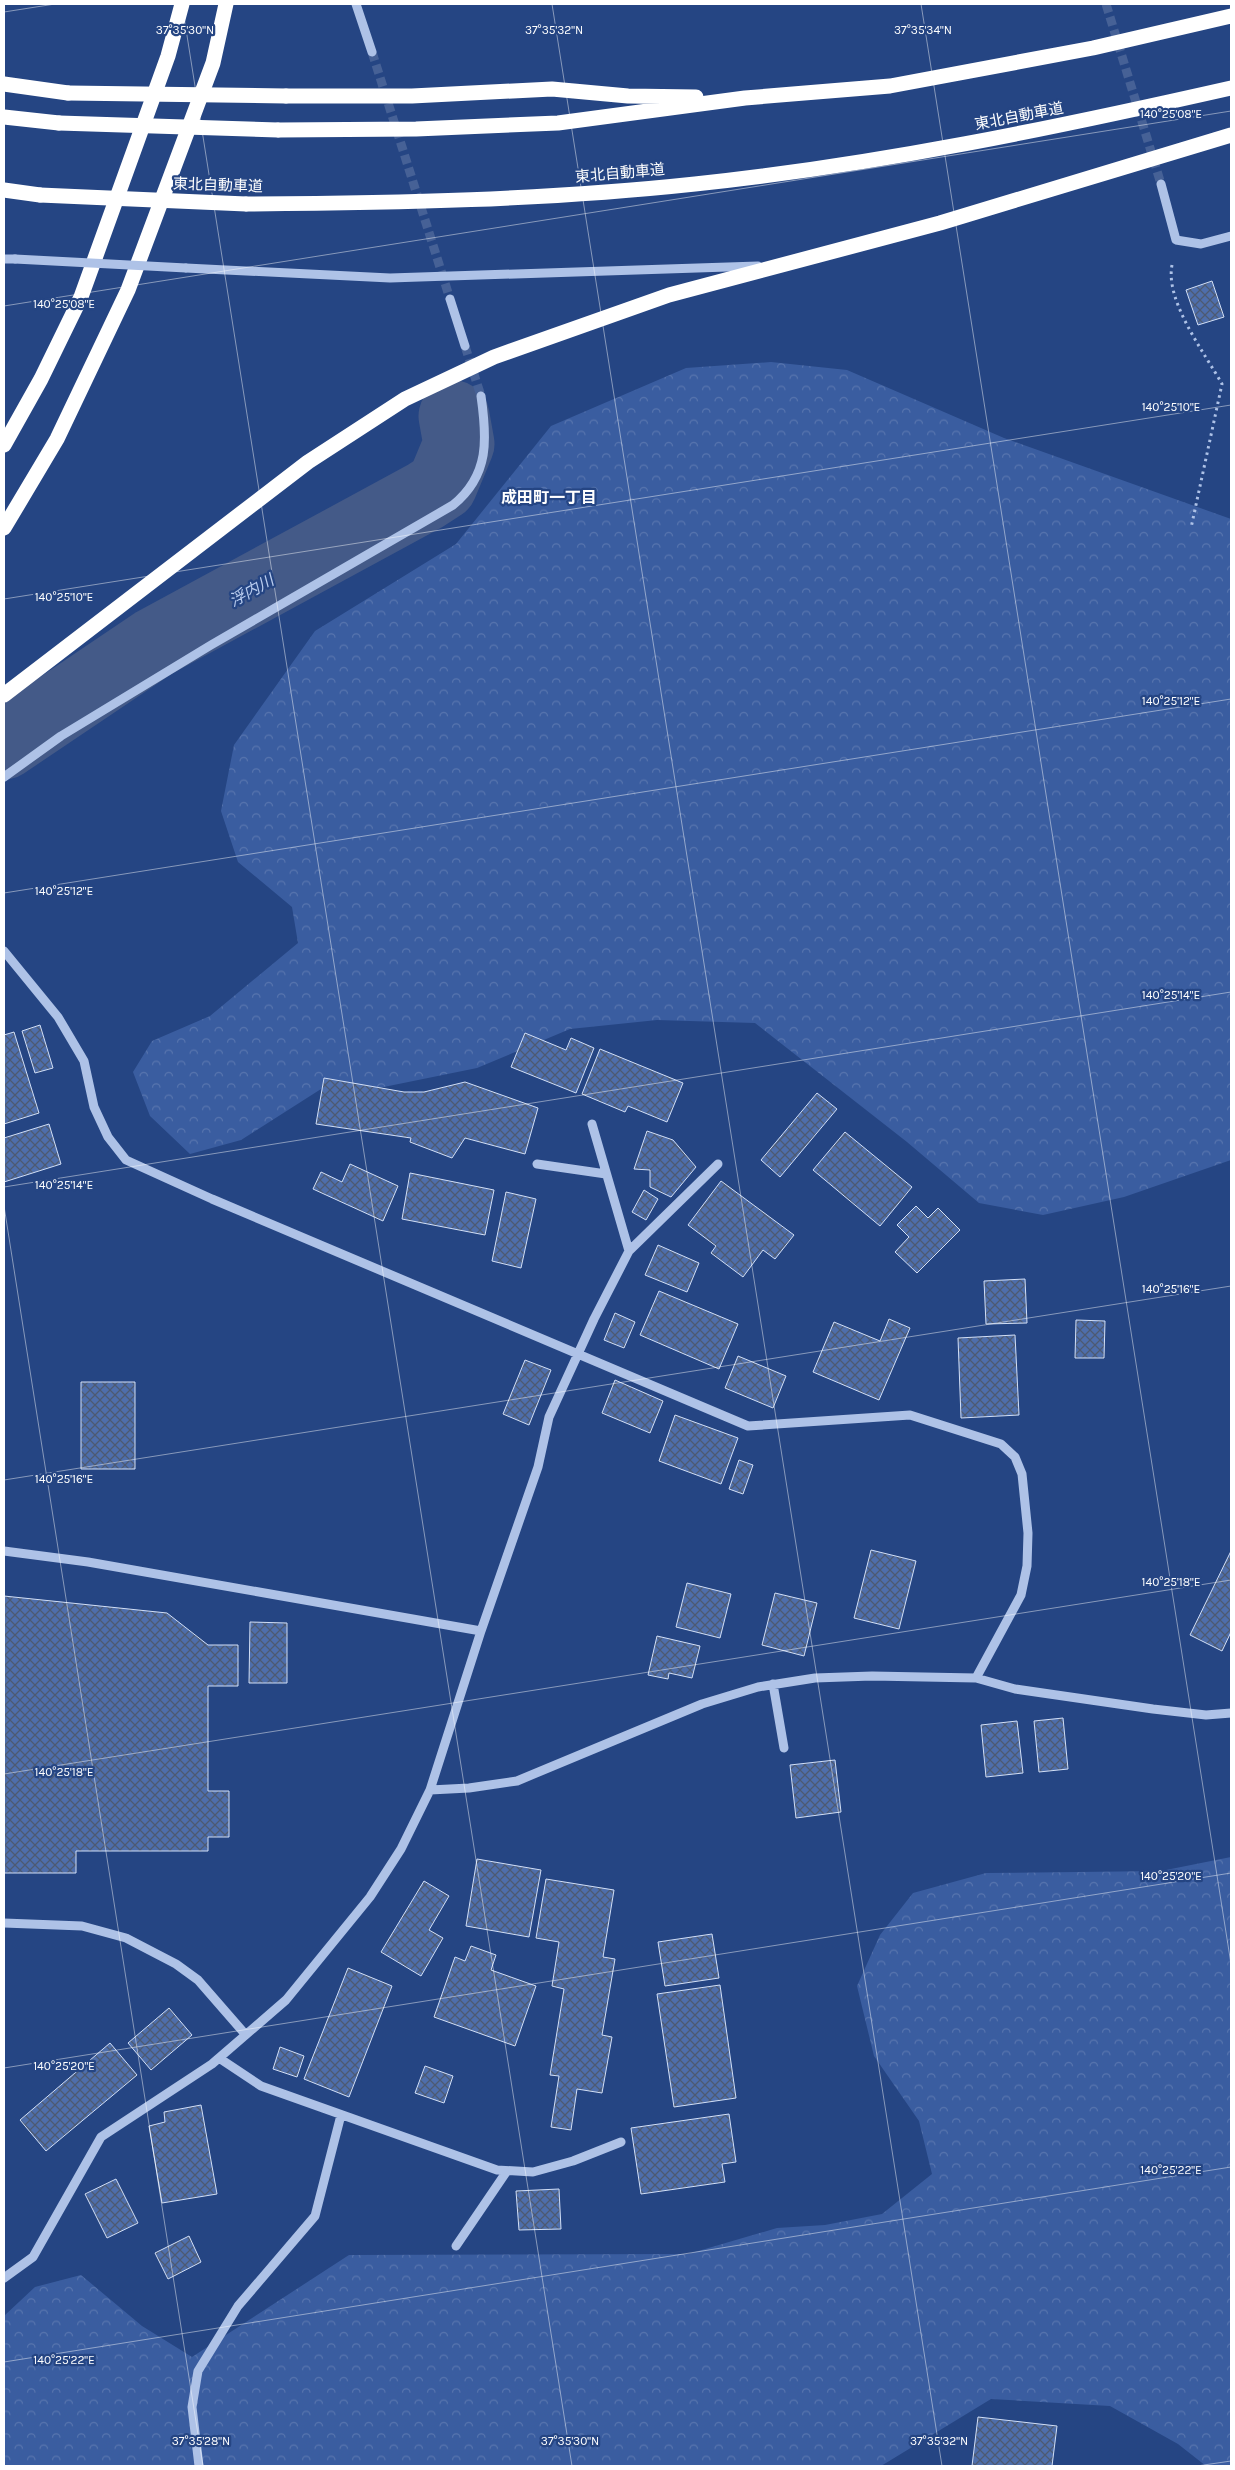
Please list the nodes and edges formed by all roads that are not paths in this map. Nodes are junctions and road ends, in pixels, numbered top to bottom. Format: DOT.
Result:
graph roads {
  1 [pos="182,4"];
  2 [pos="226,4"];
  3 [pos="356,4"];
  4 [pos="1231,16"];
  5 [pos="372,52"];
  6 [pos="4,84"];
  7 [pos="1231,88"];
  8 [pos="745,98"];
  9 [pos="4,117"];
  10 [pos="1231,134"];
  11 [pos="1161,184"];
  12 [pos="4,190"];
  13 [pos="1231,236"];
  14 [pos="4,259"];
  15 [pos="774,266"];
  16 [pos="450,299"];
  17 [pos="465,346"];
  18 [pos="481,396"];
  19 [pos="4,445"];
  20 [pos="4,528"];
  21 [pos="4,695"];
  22 [pos="4,777"];
  23 [pos="4,950"];
  24 [pos="592,1124"];
  25 [pos="536,1164"];
  26 [pos="718,1164"];
  27 [pos="606,1174"];
  28 [pos="629,1251"];
  29 [pos="578,1354"];
  30 [pos="4,1550"];
  31 [pos="481,1631"];
  32 [pos="976,1678"];
  33 [pos="773,1684"];
  34 [pos="1231,1713"];
  35 [pos="784,1748"];
  36 [pos="430,1790"];
  37 [pos="4,1923"];
  38 [pos="245,2034"];
  39 [pos="219,2058"];
  40 [pos="341,2115"];
  41 [pos="621,2142"];
  42 [pos="507,2171"];
  43 [pos="456,2246"];
  44 [pos="4,2278"];
  45 [pos="199,2466"];
  1 -- 19 [label="highway"];
  2 -- 20 [label="highway"];
  3 -- 5 [label="street"];
  4 -- 8 [label="highway"];
  6 -- 8 [label="highway, bridge"];
  7 -- 12 [label="highway, 東北自動車道, bridge"];
  8 -- 9 [label="highway, bridge"];
  10 -- 15 [label="highway"];
  11 -- 13 [label="street"];
  14 -- 15 [label="street, bridge"];
  15 -- 21 [label="highway"];
  16 -- 17 [label="street"];
  18 -- 22 [label="street"];
  23 -- 29 [label="street"];
  24 -- 27 [label="street"];
  25 -- 27 [label="street"];
  26 -- 28 [label="street"];
  27 -- 28 [label="street"];
  28 -- 29 [label="street"];
  29 -- 31 [label="street"];
  29 -- 32 [label="street"];
  30 -- 31 [label="street"];
  31 -- 36 [label="street"];
  32 -- 33 [label="street"];
  32 -- 34 [label="street"];
  33 -- 35 [label="street"];
  33 -- 36 [label="street"];
  36 -- 38 [label="street"];
  37 -- 38 [label="street"];
  38 -- 39 [label="street"];
  39 -- 40 [label="street"];
  39 -- 44 [label="street"];
  40 -- 42 [label="street"];
  40 -- 45 [label="street"];
  41 -- 42 [label="street"];
  42 -- 43 [label="street"];
}
